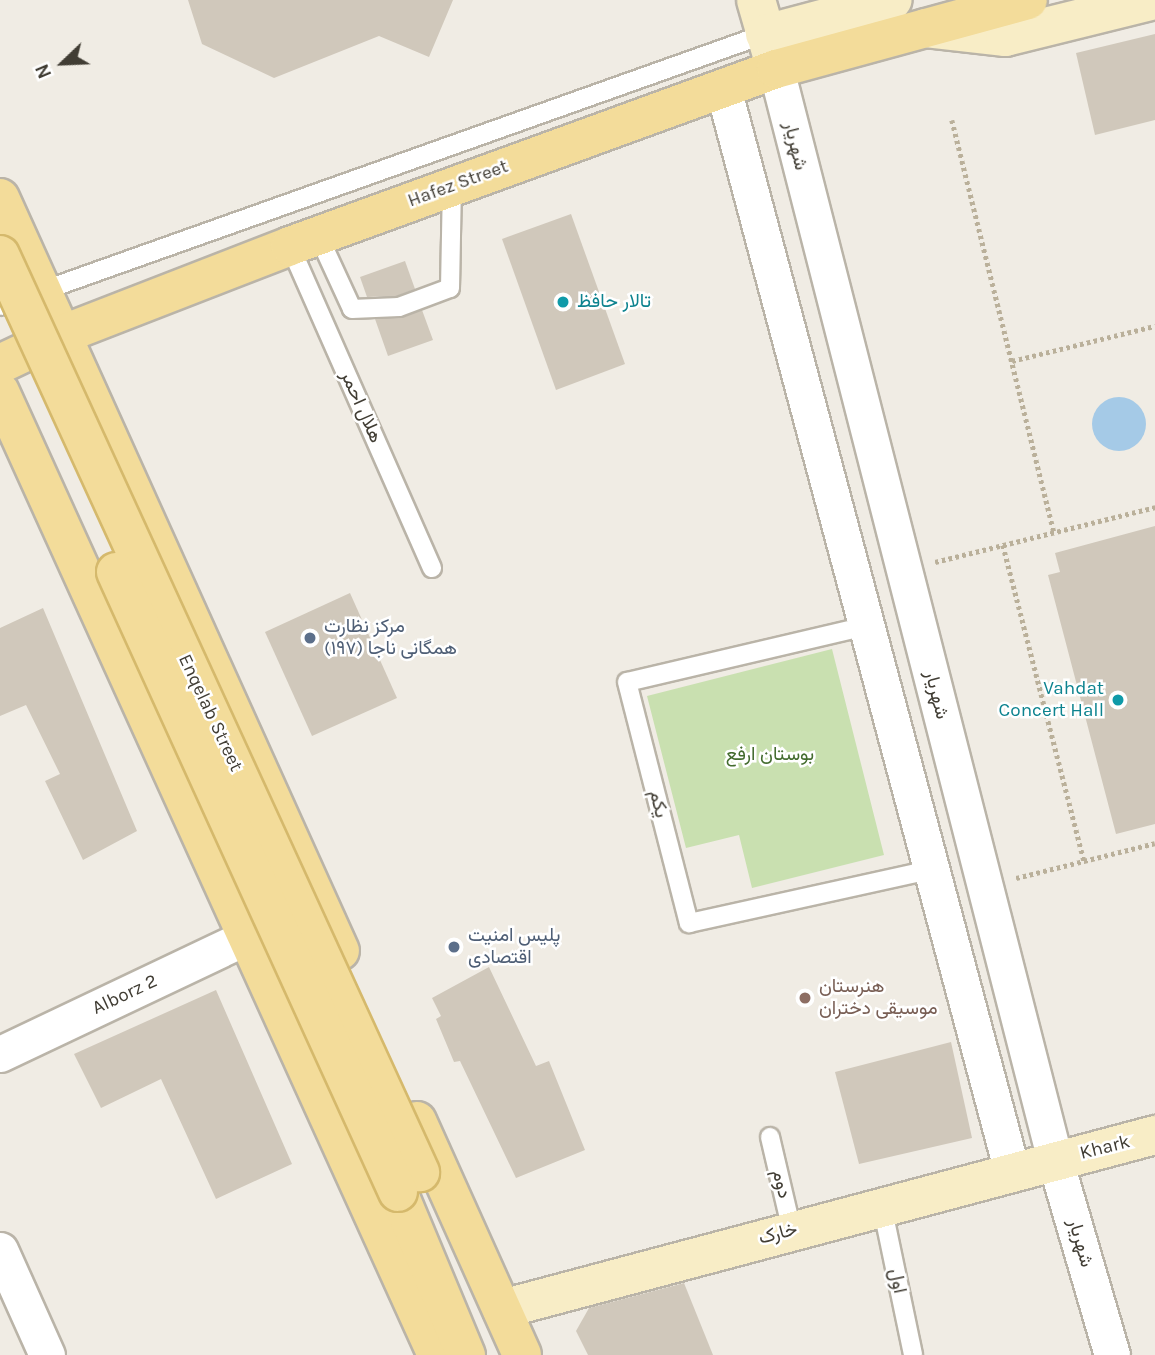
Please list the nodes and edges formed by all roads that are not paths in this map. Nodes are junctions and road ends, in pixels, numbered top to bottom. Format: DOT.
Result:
graph roads {
  1 [pos="893,0"];
  2 [pos="1028,0"];
  3 [pos="1154,0"];
  4 [pos="924,28"];
  5 [pos="766,34"];
  6 [pos="723,88"];
  7 [pos="452,187"];
  8 [pos="0,198"];
  9 [pos="304,241"];
  10 [pos="0,255"];
  11 [pos="41,288"];
  12 [pos="0,306"];
  13 [pos="0,318"];
  14 [pos="61,335"];
  15 [pos="0,364"];
  16 [pos="0,392"];
  17 [pos="432,568"];
  18 [pos="172,581"];
  19 [pos="866,626"];
  20 [pos="106,628"];
  21 [pos="931,870"];
  22 [pos="249,936"];
  23 [pos="0,1054"];
  24 [pos="1155,1135"];
  25 [pos="770,1137"];
  26 [pos="1055,1160"];
  27 [pos="1012,1172"];
  28 [pos="409,1182"];
  29 [pos="882,1206"];
  30 [pos="792,1231"];
  31 [pos="0,1250"];
  32 [pos="502,1309"];
  33 [pos="47,1355"];
  34 [pos="437,1355"];
  35 [pos="466,1355"];
  36 [pos="504,1355"];
  37 [pos="522,1355"];
  38 [pos="913,1355"];
  39 [pos="1112,1355"];
  1 -- 5 [label="street, Hafez Street"];
  2 -- 4 [label="main road, Hafez Street"];
  3 -- 4 [label="street, Hafez Street"];
  4 -- 5 [label="main road, Hafez Street"];
  5 -- 6 [label="main road, Hafez Street"];
  5 -- 11 [label="lane"];
  5 -- 26 [label="street, شهریار"];
  6 -- 7 [label="main road, Hafez Street"];
  6 -- 19 [label="street"];
  7 -- 9 [label="main road, Hafez Street"];
  7 -- 9 [label="lane"];
  8 -- 11 [label="main road"];
  9 -- 14 [label="main road, Hafez Street"];
  9 -- 17 [label="lane, هلال احمر"];
  10 -- 28 [label="main road, Enqelab Street, bridge"];
  11 -- 12 [label="lane"];
  11 -- 14 [label="main road"];
  13 -- 28 [label="main road, Enqelab Street, bridge"];
  14 -- 15 [label="main road, Hafez Street"];
  14 -- 18 [label="main road"];
  16 -- 20 [label="main road"];
  18 -- 20 [label="main road"];
  18 -- 32 [label="main road"];
  19 -- 21 [label="street"];
  19 -- 21 [label="lane, یکم"];
  20 -- 22 [label="main road"];
  21 -- 27 [label="street"];
  22 -- 23 [label="street, Alborz 2"];
  22 -- 34 [label="main road"];
  24 -- 26 [label="street, Khark"];
  25 -- 30 [label="lane, دوم"];
  26 -- 27 [label="street, خارک"];
  26 -- 39 [label="street, شهریار"];
  27 -- 29 [label="street, خارک"];
  28 -- 35 [label="main road"];
  28 -- 36 [label="main road"];
  29 -- 30 [label="street, خارک"];
  29 -- 38 [label="lane, اول"];
  30 -- 32 [label="street, خارک"];
  31 -- 33 [label="street"];
  32 -- 37 [label="main road"];
}
